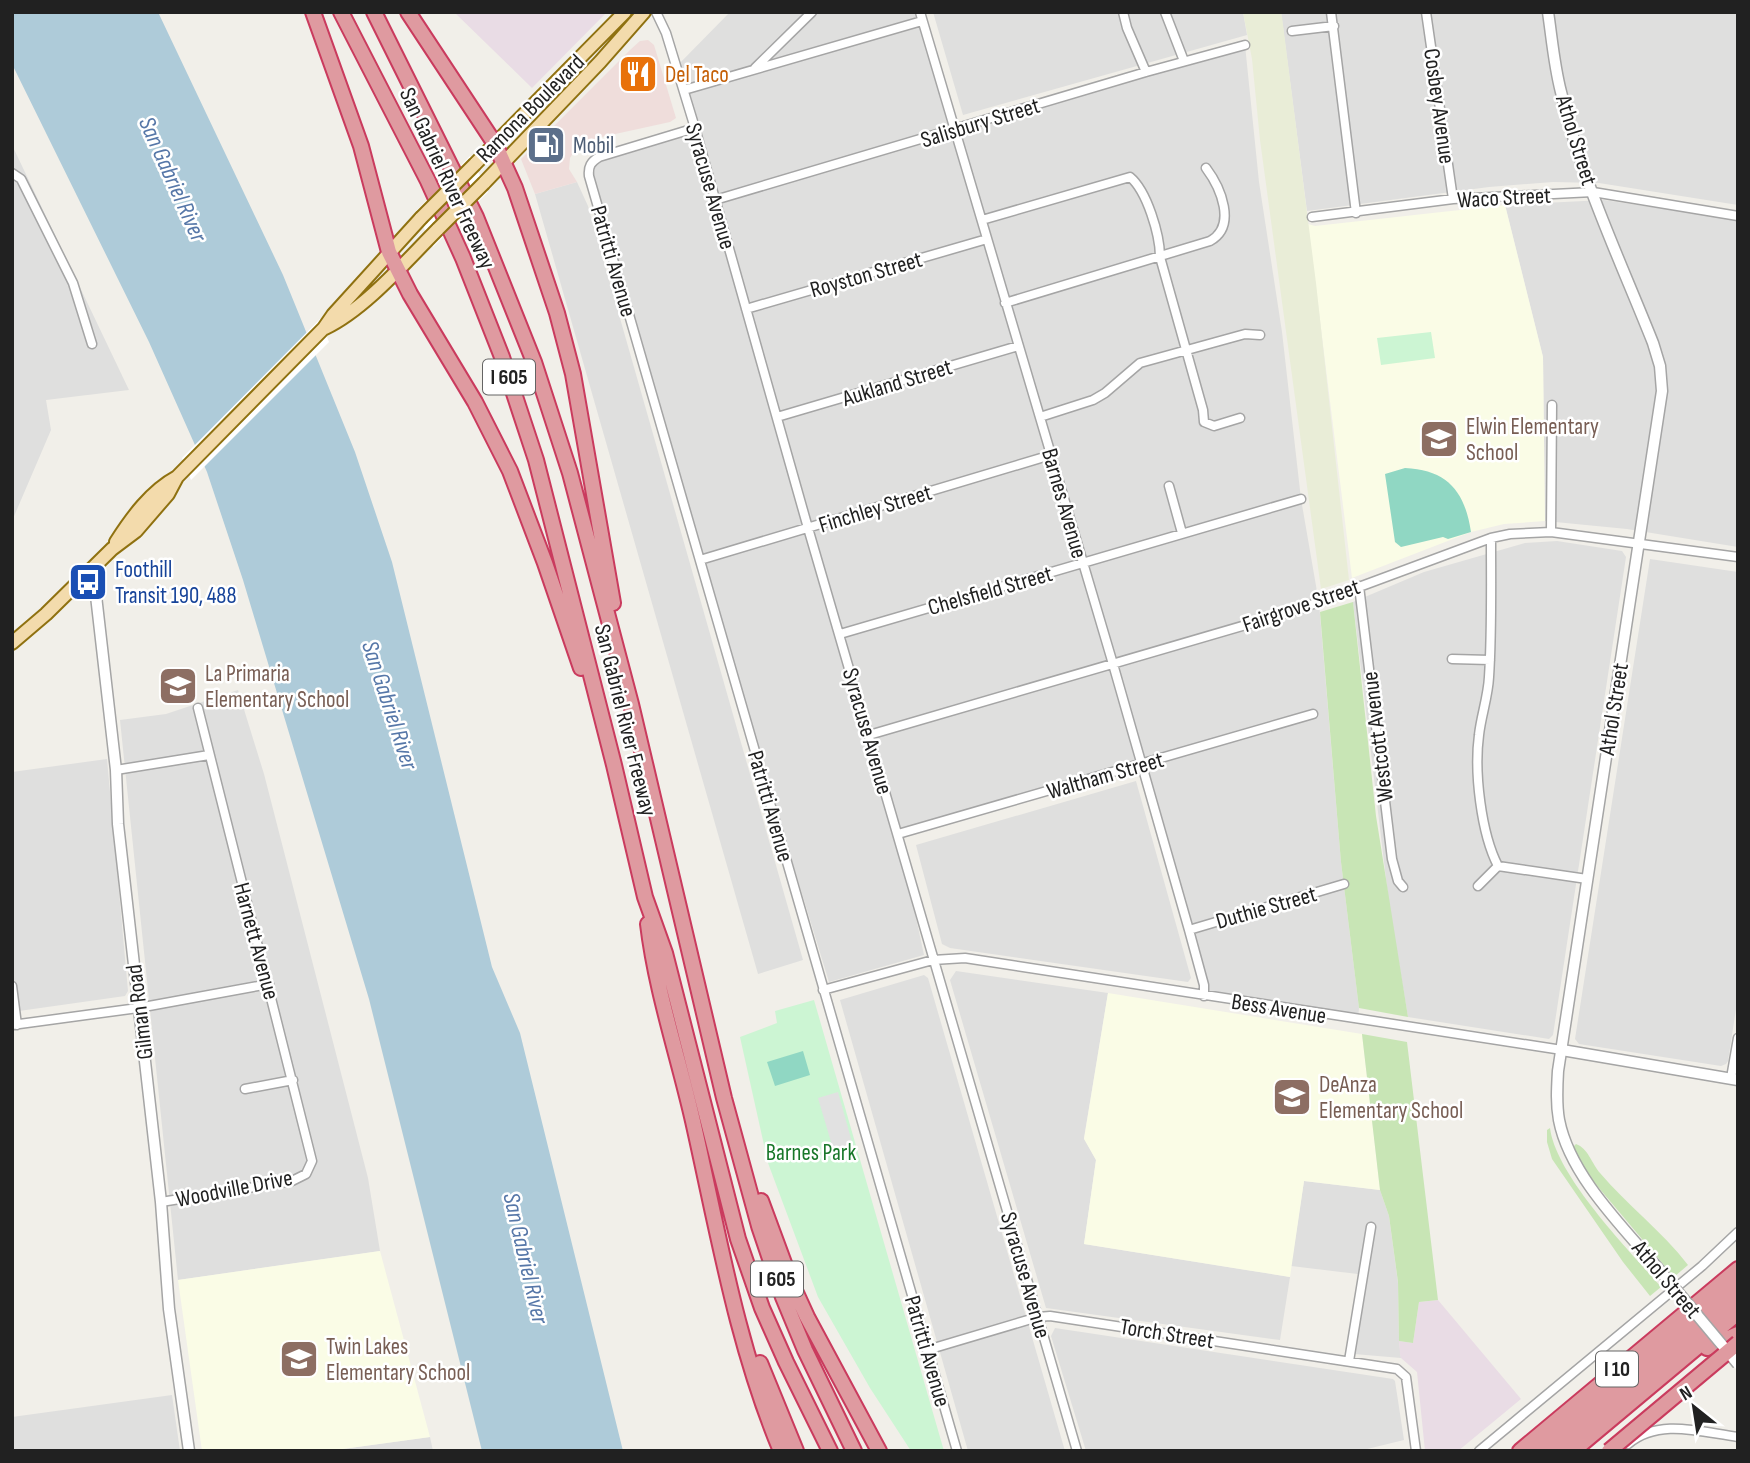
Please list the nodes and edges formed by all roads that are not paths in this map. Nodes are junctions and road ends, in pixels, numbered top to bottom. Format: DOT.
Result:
graph roads {
  1 [pos="313,12"];
  2 [pos="341,12"];
  3 [pos="374,12"];
  4 [pos="408,12"];
  5 [pos="625,12"];
  6 [pos="644,12"];
  7 [pos="656,12"];
  8 [pos="812,12"];
  9 [pos="1124,12"];
  10 [pos="1165,12"];
  11 [pos="1331,12"];
  12 [pos="1426,12"];
  13 [pos="1548,12"];
  14 [pos="921,17"];
  15 [pos="1334,26"];
  16 [pos="1292,31"];
  17 [pos="1245,45"];
  18 [pos="1184,61"];
  19 [pos="753,70"];
  20 [pos="1146,72"];
  21 [pos="684,90"];
  22 [pos="695,128"];
  23 [pos="955,129"];
  24 [pos="495,144"];
  25 [pos="505,162"];
  26 [pos="1206,168"];
  27 [pos="12,173"];
  28 [pos="1592,192"];
  29 [pos="715,200"];
  30 [pos="1453,200"];
  31 [pos="1356,213"];
  32 [pos="1738,216"];
  33 [pos="1312,217"];
  34 [pos="982,220"];
  35 [pos="987,239"];
  36 [pos="388,252"];
  37 [pos="1160,257"];
  38 [pos="397,270"];
  39 [pos="1005,303"];
  40 [pos="746,309"];
  41 [pos="324,328"];
  42 [pos="1259,335"];
  43 [pos="92,344"];
  44 [pos="1018,346"];
  45 [pos="1187,350"];
  46 [pos="1552,405"];
  47 [pos="777,417"];
  48 [pos="1040,417"];
  49 [pos="1240,418"];
  50 [pos="1051,455"];
  51 [pos="1169,486"];
  52 [pos="1301,499"];
  53 [pos="808,528"];
  54 [pos="1551,532"];
  55 [pos="1182,533"];
  56 [pos="1491,538"];
  57 [pos="1639,544"];
  58 [pos="1738,557"];
  59 [pos="700,560"];
  60 [pos="1083,562"];
  61 [pos="89,573"];
  62 [pos="1359,586"];
  63 [pos="840,634"];
  64 [pos="12,643"];
  65 [pos="1452,659"];
  66 [pos="1490,660"];
  67 [pos="1113,664"];
  68 [pos="631,704"];
  69 [pos="198,708"];
  70 [pos="1313,715"];
  71 [pos="869,735"];
  72 [pos="209,755"];
  73 [pos="1140,764"];
  74 [pos="614,765"];
  75 [pos="116,770"];
  76 [pos="898,834"];
  77 [pos="1498,866"];
  78 [pos="1587,880"];
  79 [pos="1344,884"];
  80 [pos="1478,886"];
  81 [pos="1403,887"];
  82 [pos="645,897"];
  83 [pos="1189,930"];
  84 [pos="933,960"];
  85 [pos="269,984"];
  86 [pos="12,986"];
  87 [pos="824,990"];
  88 [pos="1204,996"];
  89 [pos="138,1008"];
  90 [pos="15,1025"];
  91 [pos="1738,1038"];
  92 [pos="1562,1050"];
  93 [pos="1734,1079"];
  94 [pos="293,1080"];
  95 [pos="245,1089"];
  96 [pos="724,1098"];
  97 [pos="306,1174"];
  98 [pos="161,1202"];
  99 [pos="1371,1227"];
  100 [pos="1738,1231"];
  101 [pos="1738,1261"];
  102 [pos="1738,1269"];
  103 [pos="1738,1285"];
  104 [pos="1713,1289"];
  105 [pos="732,1290"];
  106 [pos="1738,1298"];
  107 [pos="1738,1313"];
  108 [pos="1038,1317"];
  109 [pos="1738,1334"];
  110 [pos="1738,1343"];
  111 [pos="928,1349"];
  112 [pos="1684,1358"];
  113 [pos="1349,1361"];
  114 [pos="1738,1364"];
  115 [pos="863,1420"];
  116 [pos="1738,1437"];
  117 [pos="189,1451"];
  118 [pos="781,1451"];
  119 [pos="796,1451"];
  120 [pos="830,1451"];
  121 [pos="855,1451"];
  122 [pos="879,1451"];
  123 [pos="885,1451"];
  124 [pos="957,1451"];
  125 [pos="1077,1451"];
  126 [pos="1416,1451"];
  127 [pos="1479,1451"];
  128 [pos="1520,1451"];
  129 [pos="1538,1451"];
  130 [pos="1556,1451"];
  131 [pos="1573,1451"];
  132 [pos="1609,1451"];
  133 [pos="1620,1451"];
  1 -- 36 [label="highway"];
  2 -- 74 [label="highway, San Gabriel River Freeway / I 605"];
  3 -- 68 [label="highway, San Gabriel River Freeway / I 605"];
  4 -- 24 [label="highway"];
  5 -- 24 [label="main road, Ramona Boulevard"];
  6 -- 25 [label="main road, Ramona Boulevard"];
  7 -- 21 [label="street, Syracuse Avenue"];
  8 -- 19 [label="street"];
  9 -- 20 [label="street"];
  10 -- 18 [label="street"];
  11 -- 15 [label="street"];
  12 -- 30 [label="street, Cosbey Avenue"];
  13 -- 28 [label="street, Athol Street"];
  14 -- 19 [label="street"];
  14 -- 23 [label="street, Barnes Avenue"];
  15 -- 16 [label="street"];
  15 -- 31 [label="street"];
  17 -- 18 [label="street, Salisbury Street"];
  18 -- 20 [label="street, Salisbury Street"];
  19 -- 21 [label="street"];
  20 -- 23 [label="street, Salisbury Street"];
  21 -- 22 [label="street, Syracuse Avenue"];
  22 -- 29 [label="street, Syracuse Avenue"];
  22 -- 59 [label="street, Patritti Avenue"];
  23 -- 29 [label="street, Salisbury Street"];
  23 -- 34 [label="street, Barnes Avenue"];
  24 -- 25 [label="highway"];
  24 -- 36 [label="main road, Ramona Boulevard, bridge"];
  25 -- 38 [label="main road, Ramona Boulevard, bridge"];
  25 -- 68 [label="highway"];
  26 -- 37 [label="street"];
  27 -- 43 [label="street"];
  28 -- 30 [label="street, Waco Street"];
  28 -- 32 [label="street, Waco Street"];
  28 -- 57 [label="street, Athol Street"];
  29 -- 40 [label="street, Syracuse Avenue"];
  30 -- 31 [label="street, Waco Street"];
  31 -- 33 [label="street, Waco Street"];
  34 -- 35 [label="street, Barnes Avenue"];
  34 -- 37 [label="street"];
  35 -- 39 [label="street, Barnes Avenue"];
  35 -- 40 [label="street, Royston Street"];
  36 -- 38 [label="highway"];
  36 -- 41 [label="main road, Ramona Boulevard"];
  37 -- 39 [label="street"];
  37 -- 45 [label="street"];
  38 -- 41 [label="main road, Ramona Boulevard"];
  38 -- 74 [label="highway"];
  39 -- 44 [label="street, Barnes Avenue"];
  40 -- 47 [label="street, Syracuse Avenue"];
  41 -- 61 [label="main road, Ramona Boulevard"];
  42 -- 45 [label="street"];
  44 -- 47 [label="street, Aukland Street"];
  44 -- 48 [label="street, Barnes Avenue"];
  45 -- 48 [label="street"];
  45 -- 49 [label="street"];
  46 -- 54 [label="street"];
  47 -- 53 [label="street, Syracuse Avenue"];
  48 -- 50 [label="street, Barnes Avenue"];
  50 -- 53 [label="street, Finchley Street"];
  50 -- 60 [label="street, Barnes Avenue"];
  51 -- 55 [label="street"];
  52 -- 55 [label="street, Chelsfield Street"];
  53 -- 59 [label="street, Finchley Street"];
  53 -- 63 [label="street, Syracuse Avenue"];
  54 -- 56 [label="street, Fairgrove Street"];
  54 -- 57 [label="street, Fairgrove Street"];
  55 -- 60 [label="street, Chelsfield Street"];
  56 -- 62 [label="street, Fairgrove Street"];
  56 -- 66 [label="street"];
  57 -- 58 [label="street, Fairgrove Street"];
  57 -- 78 [label="street, Athol Street"];
  59 -- 87 [label="street, Patritti Avenue"];
  60 -- 63 [label="street, Chelsfield Street"];
  60 -- 67 [label="street, Barnes Avenue"];
  61 -- 64 [label="main road, Ramona Boulevard"];
  61 -- 75 [label="street, Gilman Road"];
  62 -- 67 [label="street, Fairgrove Street"];
  62 -- 81 [label="street, Westcott Avenue"];
  63 -- 71 [label="street, Syracuse Avenue"];
  65 -- 66 [label="street"];
  66 -- 77 [label="street"];
  67 -- 71 [label="street, Fairgrove Street"];
  67 -- 73 [label="street, Barnes Avenue"];
  68 -- 96 [label="highway, San Gabriel River Freeway / I 605"];
  69 -- 72 [label="street, Harnett Avenue"];
  70 -- 73 [label="street, Waltham Street"];
  71 -- 76 [label="street, Syracuse Avenue"];
  72 -- 75 [label="street"];
  72 -- 85 [label="street, Harnett Avenue"];
  73 -- 76 [label="street, Waltham Street"];
  73 -- 83 [label="street, Barnes Avenue"];
  74 -- 82 [label="highway, San Gabriel River Freeway / I 605"];
  75 -- 89 [label="street, Gilman Road"];
  76 -- 84 [label="street, Syracuse Avenue"];
  77 -- 78 [label="street"];
  77 -- 80 [label="street"];
  78 -- 92 [label="street, Athol Street"];
  79 -- 83 [label="street, Duthie Street"];
  82 -- 105 [label="highway"];
  82 -- 120 [label="highway, San Gabriel River Freeway / I 605"];
  83 -- 88 [label="street, Barnes Avenue"];
  84 -- 87 [label="street, Bess Avenue"];
  84 -- 88 [label="street, Bess Avenue"];
  84 -- 108 [label="street, Syracuse Avenue"];
  85 -- 89 [label="street"];
  85 -- 94 [label="street, Harnett Avenue"];
  86 -- 90 [label="street"];
  87 -- 111 [label="street, Patritti Avenue"];
  88 -- 92 [label="street, Bess Avenue"];
  89 -- 90 [label="street"];
  89 -- 98 [label="street, Gilman Road"];
  91 -- 93 [label="street"];
  92 -- 93 [label="street, Bess Avenue"];
  92 -- 114 [label="street, Athol Street, bridge"];
  94 -- 95 [label="street"];
  94 -- 97 [label="street, Harnett Avenue"];
  96 -- 115 [label="highway"];
  96 -- 121 [label="highway, San Gabriel River Freeway / I 605"];
  97 -- 98 [label="street, Woodville Drive"];
  98 -- 117 [label="street, Gilman Road"];
  99 -- 113 [label="street"];
  100 -- 127 [label="street"];
  101 -- 104 [label="highway"];
  102 -- 104 [label="highway, I 10"];
  103 -- 129 [label="highway"];
  104 -- 128 [label="highway, I 10"];
  105 -- 118 [label="highway"];
  105 -- 119 [label="highway"];
  106 -- 130 [label="highway"];
  107 -- 112 [label="highway, I 10"];
  108 -- 111 [label="street, Torch Street"];
  108 -- 113 [label="street, Torch Street"];
  108 -- 125 [label="street, Syracuse Avenue"];
  109 -- 112 [label="highway"];
  110 -- 132 [label="highway, bridge"];
  111 -- 124 [label="street, Patritti Avenue"];
  112 -- 131 [label="highway, I 10"];
  113 -- 126 [label="street, Torch Street"];
  115 -- 122 [label="highway"];
  115 -- 123 [label="highway"];
  116 -- 133 [label="street"];
}
